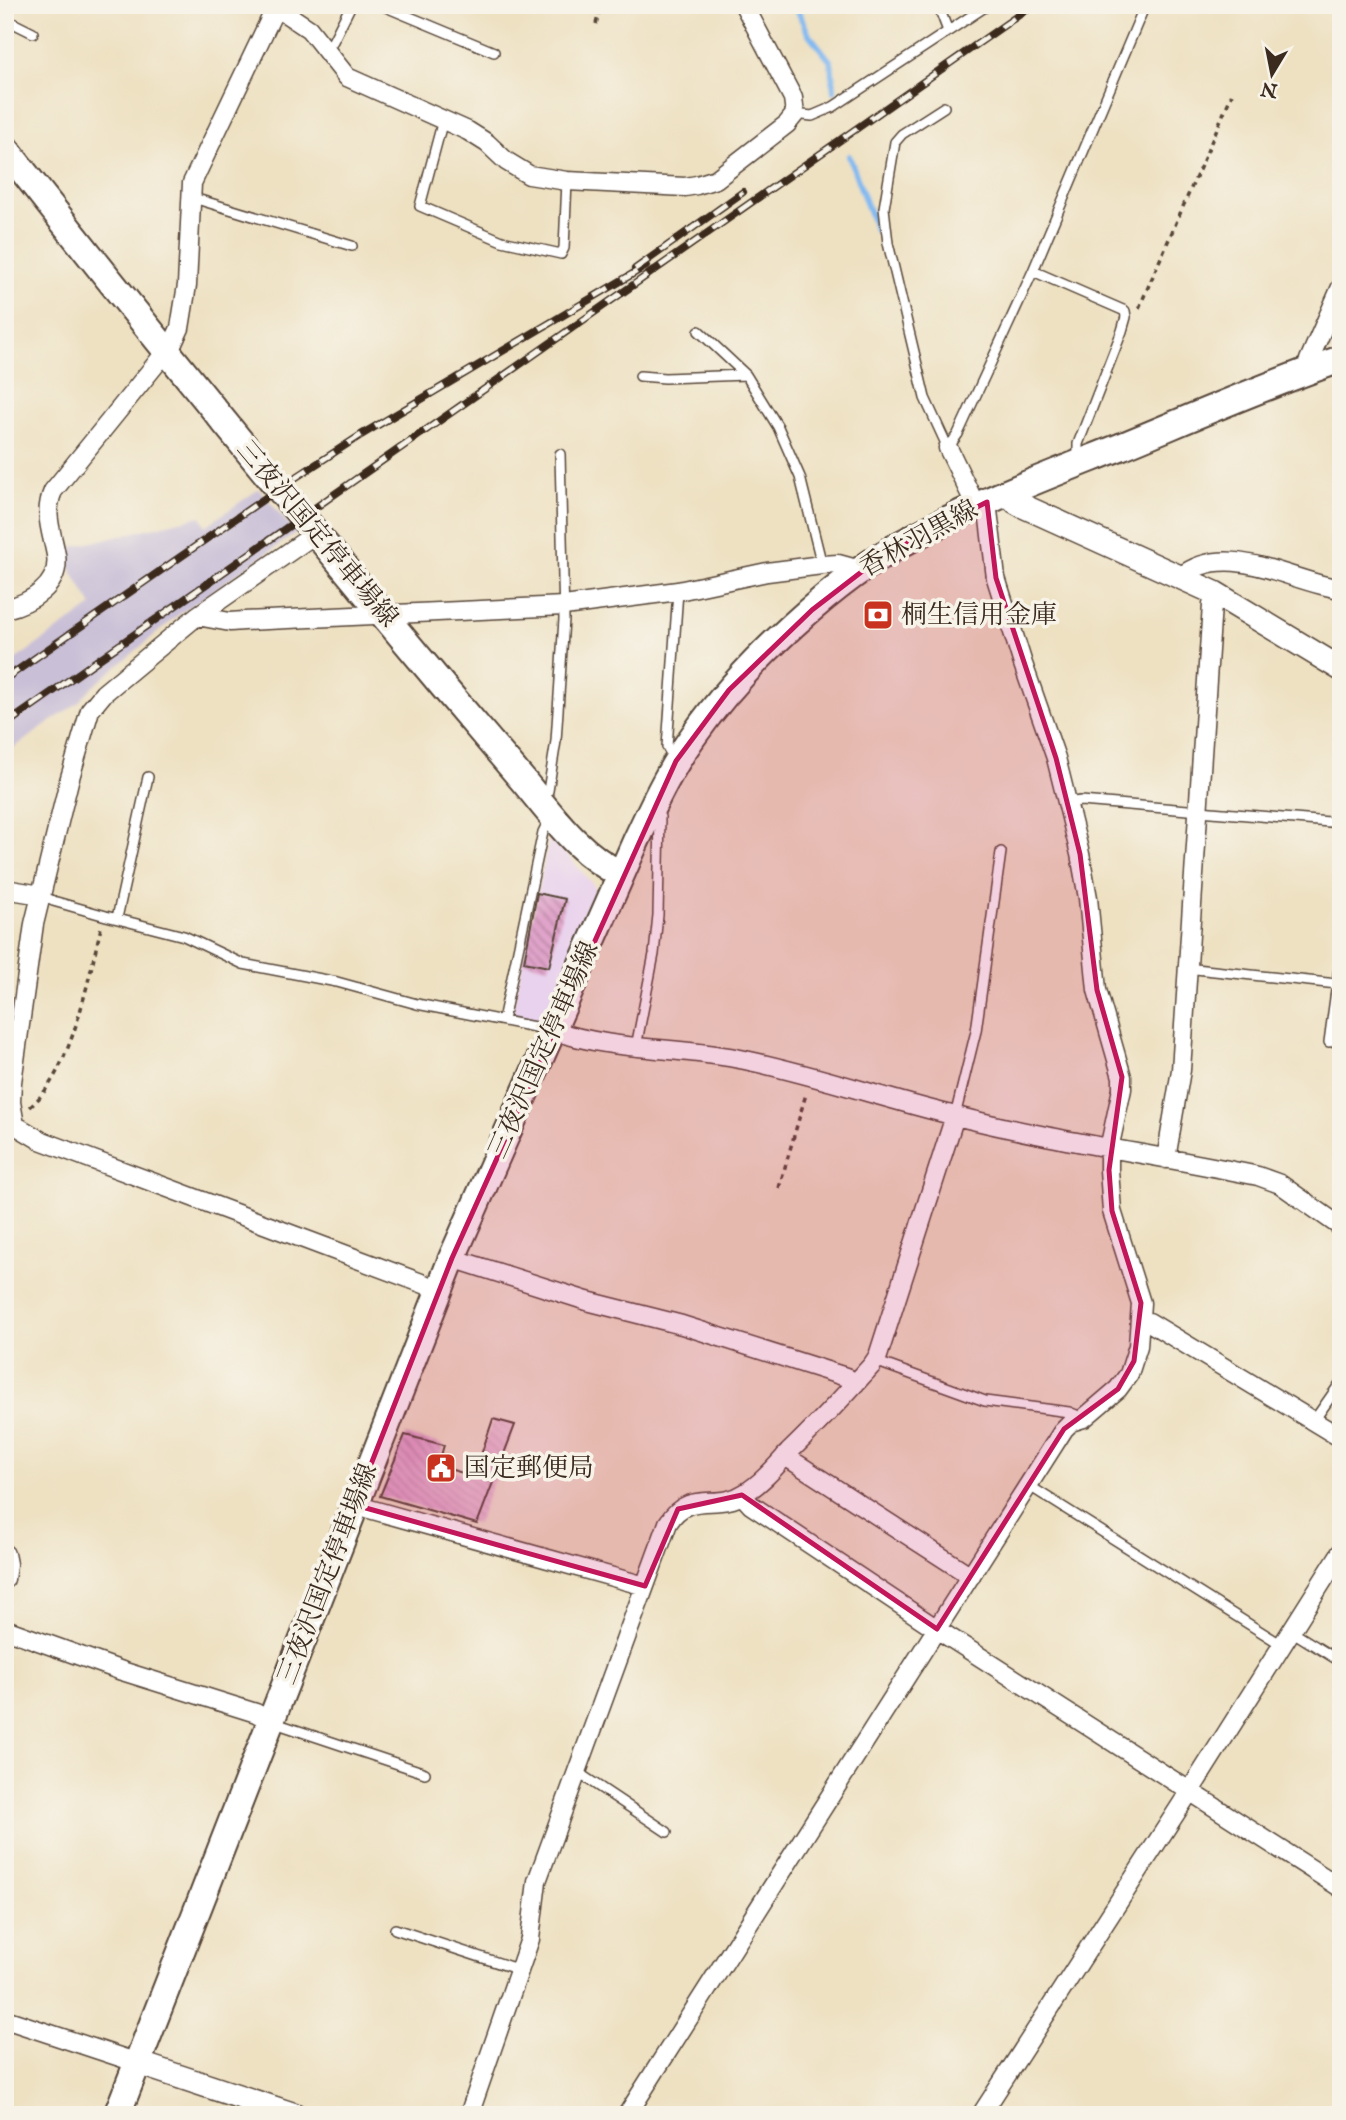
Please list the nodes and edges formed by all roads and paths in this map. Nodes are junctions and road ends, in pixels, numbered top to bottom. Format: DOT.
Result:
graph roads {
  1 [pos="351,5"];
  2 [pos="382,5"];
  3 [pos="601,5"];
  4 [pos="744,5"];
  5 [pos="938,5"];
  6 [pos="988,5"];
  7 [pos="1145,5"];
  8 [pos="274,6"];
  9 [pos="5,19"];
  10 [pos="596,24"];
  11 [pos="948,31"];
  12 [pos="33,33"];
  13 [pos="327,49"];
  14 [pos="494,52"];
  15 [pos="1232,94"];
  16 [pos="944,107"];
  17 [pos="795,114"];
  18 [pos="443,120"];
  19 [pos="5,148"];
  20 [pos="567,181"];
  21 [pos="190,197"];
  22 [pos="352,247"];
  23 [pos="1033,271"];
  24 [pos="1341,288"];
  25 [pos="1124,323"];
  26 [pos="699,331"];
  27 [pos="166,351"];
  28 [pos="1341,359"];
  29 [pos="1310,370"];
  30 [pos="746,375"];
  31 [pos="640,376"];
  32 [pos="948,448"];
  33 [pos="560,454"];
  34 [pos="1078,463"];
  35 [pos="990,500"];
  36 [pos="315,534"];
  37 [pos="822,565"];
  38 [pos="860,570"];
  39 [pos="1180,577"];
  40 [pos="1341,589"];
  41 [pos="678,591"];
  42 [pos="1215,593"];
  43 [pos="564,606"];
  44 [pos="5,609"];
  45 [pos="384,615"];
  46 [pos="197,616"];
  47 [pos="1341,669"];
  48 [pos="676,761"];
  49 [pos="148,777"];
  50 [pos="1067,803"];
  51 [pos="653,804"];
  52 [pos="546,809"];
  53 [pos="1197,811"];
  54 [pos="1341,823"];
  55 [pos="1001,852"];
  56 [pos="621,874"];
  57 [pos="5,889"];
  58 [pos="41,895"];
  59 [pos="106,916"];
  60 [pos="117,918"];
  61 [pos="1341,954"];
  62 [pos="1186,968"];
  63 [pos="1337,984"];
  64 [pos="503,1020"];
  65 [pos="552,1030"];
  66 [pos="1329,1042"];
  67 [pos="636,1049"];
  68 [pos="814,1076"];
  69 [pos="955,1116"];
  70 [pos="11,1125"];
  71 [pos="1109,1149"];
  72 [pos="1166,1159"];
  73 [pos="779,1188"];
  74 [pos="1341,1227"];
  75 [pos="452,1258"];
  76 [pos="440,1290"];
  77 [pos="1140,1322"];
  78 [pos="875,1361"];
  79 [pos="1341,1382"];
  80 [pos="855,1384"];
  81 [pos="1084,1418"];
  82 [pos="1313,1422"];
  83 [pos="1341,1438"];
  84 [pos="785,1457"];
  85 [pos="1028,1485"];
  86 [pos="742,1495"];
  87 [pos="355,1505"];
  88 [pos="1341,1552"];
  89 [pos="5,1554"];
  90 [pos="971,1576"];
  91 [pos="5,1579"];
  92 [pos="645,1586"];
  93 [pos="5,1629"];
  94 [pos="937,1629"];
  95 [pos="1287,1638"];
  96 [pos="1341,1662"];
  97 [pos="270,1721"];
  98 [pos="577,1772"];
  99 [pos="425,1773"];
  100 [pos="1190,1791"];
  101 [pos="667,1832"];
  102 [pos="1341,1888"];
  103 [pos="395,1929"];
  104 [pos="520,1970"];
  105 [pos="5,2019"];
  106 [pos="138,2063"];
  107 [pos="117,2115"];
  108 [pos="295,2115"];
  109 [pos="470,2115"];
  110 [pos="627,2115"];
  111 [pos="981,2115"];
  1 -- 13 [label="lane"];
  2 -- 14 [label="lane"];
  3 -- 10 [label="path"];
  4 -- 17 [label="street"];
  5 -- 11 [label="lane"];
  6 -- 11 [label="lane"];
  7 -- 23 [label="lane"];
  8 -- 13 [label="street"];
  8 -- 21 [label="street"];
  9 -- 12 [label="lane"];
  11 -- 17 [label="lane"];
  13 -- 18 [label="street"];
  15 -- 25 [label="path"];
  16 -- 32 [label="lane"];
  17 -- 20 [label="street"];
  18 -- 20 [label="street"];
  18 -- 20 [label="lane"];
  19 -- 27 [label="main road, 三夜沢国定停車場線"];
  21 -- 22 [label="lane"];
  21 -- 27 [label="street"];
  23 -- 25 [label="lane"];
  23 -- 32 [label="lane"];
  24 -- 29 [label="street"];
  25 -- 34 [label="lane"];
  26 -- 30 [label="lane"];
  27 -- 36 [label="main road, 三夜沢国定停車場線"];
  27 -- 44 [label="street"];
  28 -- 29 [label="main road, 香林羽黒線"];
  29 -- 34 [label="main road, 香林羽黒線"];
  30 -- 31 [label="lane"];
  30 -- 37 [label="lane"];
  32 -- 35 [label="street"];
  33 -- 43 [label="lane"];
  34 -- 35 [label="main road, 香林羽黒線"];
  35 -- 38 [label="main road, 香林羽黒線"];
  35 -- 39 [label="street"];
  35 -- 50 [label="street"];
  36 -- 45 [label="main road, 三夜沢国定停車場線"];
  36 -- 46 [label="street"];
  37 -- 38 [label="street"];
  37 -- 41 [label="street"];
  38 -- 48 [label="main road, 香林羽黒線"];
  39 -- 40 [label="street"];
  39 -- 42 [label="street"];
  41 -- 43 [label="street"];
  41 -- 48 [label="lane"];
  42 -- 47 [label="street"];
  42 -- 53 [label="street"];
  43 -- 45 [label="street"];
  43 -- 52 [label="lane"];
  45 -- 46 [label="street"];
  45 -- 52 [label="main road, 三夜沢国定停車場線"];
  46 -- 58 [label="street"];
  48 -- 51 [label="main road, 香林羽黒線"];
  49 -- 60 [label="lane"];
  50 -- 53 [label="lane"];
  50 -- 71 [label="street"];
  51 -- 56 [label="main road, 香林羽黒線"];
  51 -- 67 [label="lane"];
  52 -- 56 [label="main road, 三夜沢国定停車場線"];
  52 -- 64 [label="lane"];
  53 -- 54 [label="lane"];
  53 -- 62 [label="street"];
  55 -- 69 [label="lane"];
  56 -- 65 [label="main road, 三夜沢国定停車場線"];
  57 -- 58 [label="street"];
  58 -- 59 [label="lane"];
  58 -- 70 [label="street"];
  59 -- 60 [label="lane"];
  59 -- 70 [label="path"];
  60 -- 64 [label="lane"];
  61 -- 63 [label="lane"];
  62 -- 63 [label="lane"];
  62 -- 72 [label="street"];
  63 -- 66 [label="lane"];
  64 -- 65 [label="lane"];
  65 -- 67 [label="street"];
  65 -- 75 [label="main road, 三夜沢国定停車場線"];
  67 -- 68 [label="street"];
  68 -- 69 [label="street"];
  68 -- 73 [label="path"];
  69 -- 71 [label="street"];
  69 -- 78 [label="street"];
  70 -- 76 [label="street"];
  71 -- 72 [label="street"];
  71 -- 77 [label="street"];
  72 -- 74 [label="street"];
  75 -- 76 [label="main road, 三夜沢国定停車場線"];
  75 -- 80 [label="street"];
  76 -- 87 [label="main road, 三夜沢国定停車場線"];
  77 -- 81 [label="street"];
  77 -- 82 [label="street"];
  78 -- 80 [label="street"];
  78 -- 81 [label="lane"];
  79 -- 82 [label="lane"];
  80 -- 84 [label="street"];
  81 -- 85 [label="street"];
  82 -- 83 [label="street"];
  84 -- 86 [label="street"];
  84 -- 90 [label="street"];
  85 -- 90 [label="street"];
  85 -- 95 [label="lane"];
  86 -- 92 [label="street"];
  86 -- 94 [label="street"];
  87 -- 92 [label="street"];
  87 -- 97 [label="main road, 三夜沢国定停車場線"];
  88 -- 95 [label="street"];
  89 -- 91 [label="street"];
  90 -- 94 [label="street"];
  92 -- 98 [label="street"];
  93 -- 97 [label="street"];
  94 -- 100 [label="street"];
  94 -- 110 [label="street"];
  95 -- 96 [label="lane"];
  95 -- 100 [label="street"];
  97 -- 99 [label="lane"];
  97 -- 106 [label="main road, 三夜沢国定停車場線"];
  98 -- 101 [label="lane"];
  98 -- 104 [label="street"];
  100 -- 102 [label="street"];
  100 -- 111 [label="street"];
  103 -- 104 [label="lane"];
  104 -- 109 [label="street"];
  105 -- 106 [label="street"];
  106 -- 107 [label="main road, 三夜沢国定停車場線"];
  106 -- 108 [label="street"];
}
